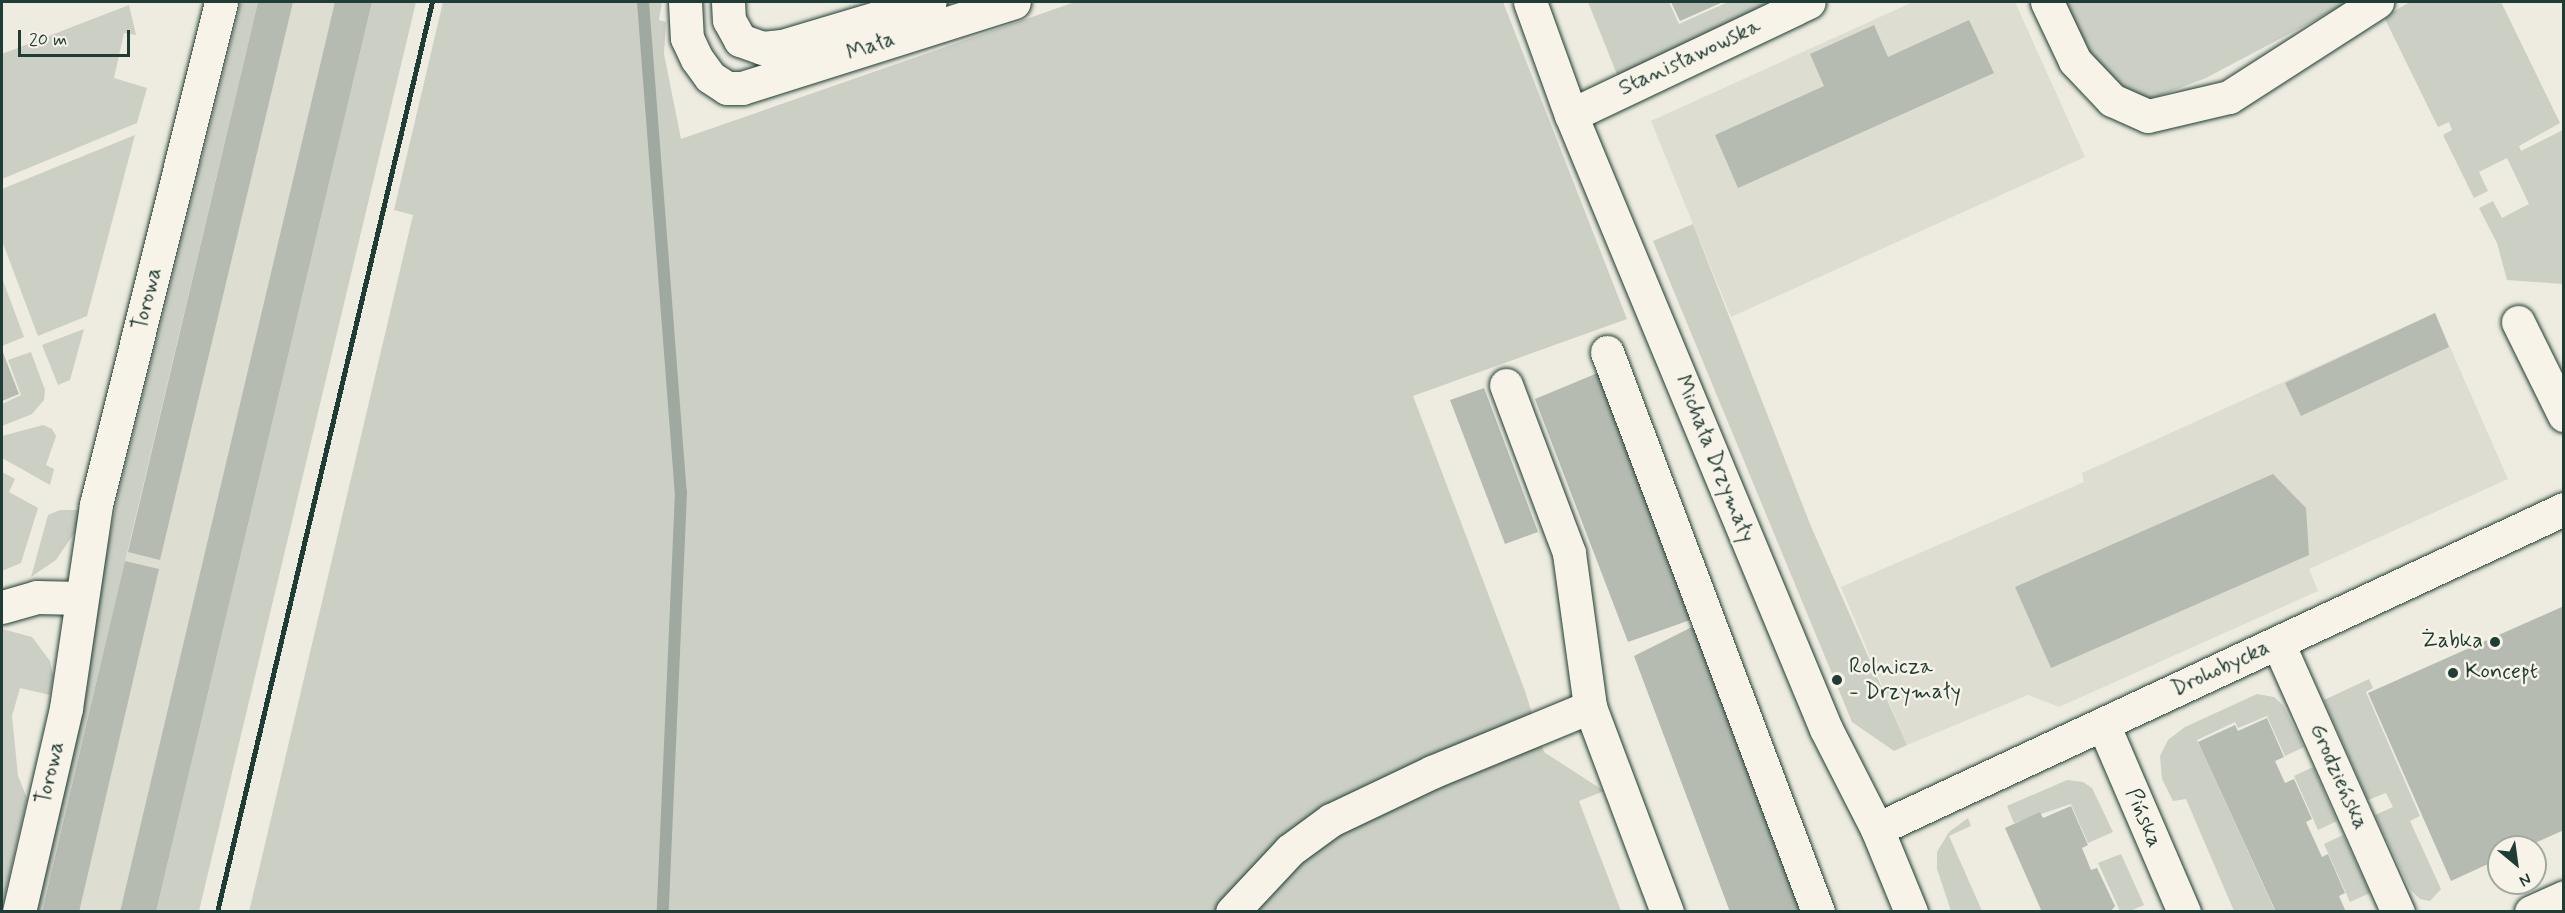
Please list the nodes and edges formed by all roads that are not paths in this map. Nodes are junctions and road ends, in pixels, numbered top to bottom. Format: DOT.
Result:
graph roads {
  1 [pos="222,2"];
  2 [pos="685,2"];
  3 [pos="728,2"];
  4 [pos="930,2"];
  5 [pos="1014,2"];
  6 [pos="1530,2"];
  7 [pos="1809,2"];
  8 [pos="2047,2"];
  9 [pos="2377,2"];
  10 [pos="1571,115"];
  11 [pos="2518,322"];
  12 [pos="1607,352"];
  13 [pos="1506,385"];
  14 [pos="2564,415"];
  15 [pos="2564,509"];
  16 [pos="81,598"];
  17 [pos="2,607"];
  18 [pos="2278,643"];
  19 [pos="1590,707"];
  20 [pos="2103,724"];
  21 [pos="1877,829"];
  22 [pos="2564,897"];
  23 [pos="19,912"];
  24 [pos="1232,912"];
  25 [pos="1667,912"];
  26 [pos="1818,912"];
  27 [pos="1911,912"];
  28 [pos="2184,912"];
  29 [pos="2398,912"];
  30 [pos="2531,912"];
  1 -- 16 [label="street, Torowa"];
  2 -- 5 [label="street, Mała"];
  3 -- 4 [label="street, Mała"];
  6 -- 10 [label="street, Michała Drzymały"];
  7 -- 10 [label="street, Stanisławowska"];
  8 -- 9 [label="street"];
  10 -- 21 [label="street, Michała Drzymały"];
  11 -- 14 [label="street"];
  12 -- 26 [label="street"];
  13 -- 19 [label="street"];
  15 -- 18 [label="street, Drohobycka"];
  16 -- 17 [label="street"];
  16 -- 23 [label="street, Torowa"];
  18 -- 20 [label="street, Drohobycka"];
  18 -- 29 [label="street, Grodzieńska"];
  19 -- 24 [label="street"];
  19 -- 25 [label="street"];
  20 -- 21 [label="street, Drohobycka"];
  20 -- 28 [label="street, Pińska"];
  21 -- 27 [label="street, Michała Drzymały"];
  22 -- 30 [label="street"];
}
